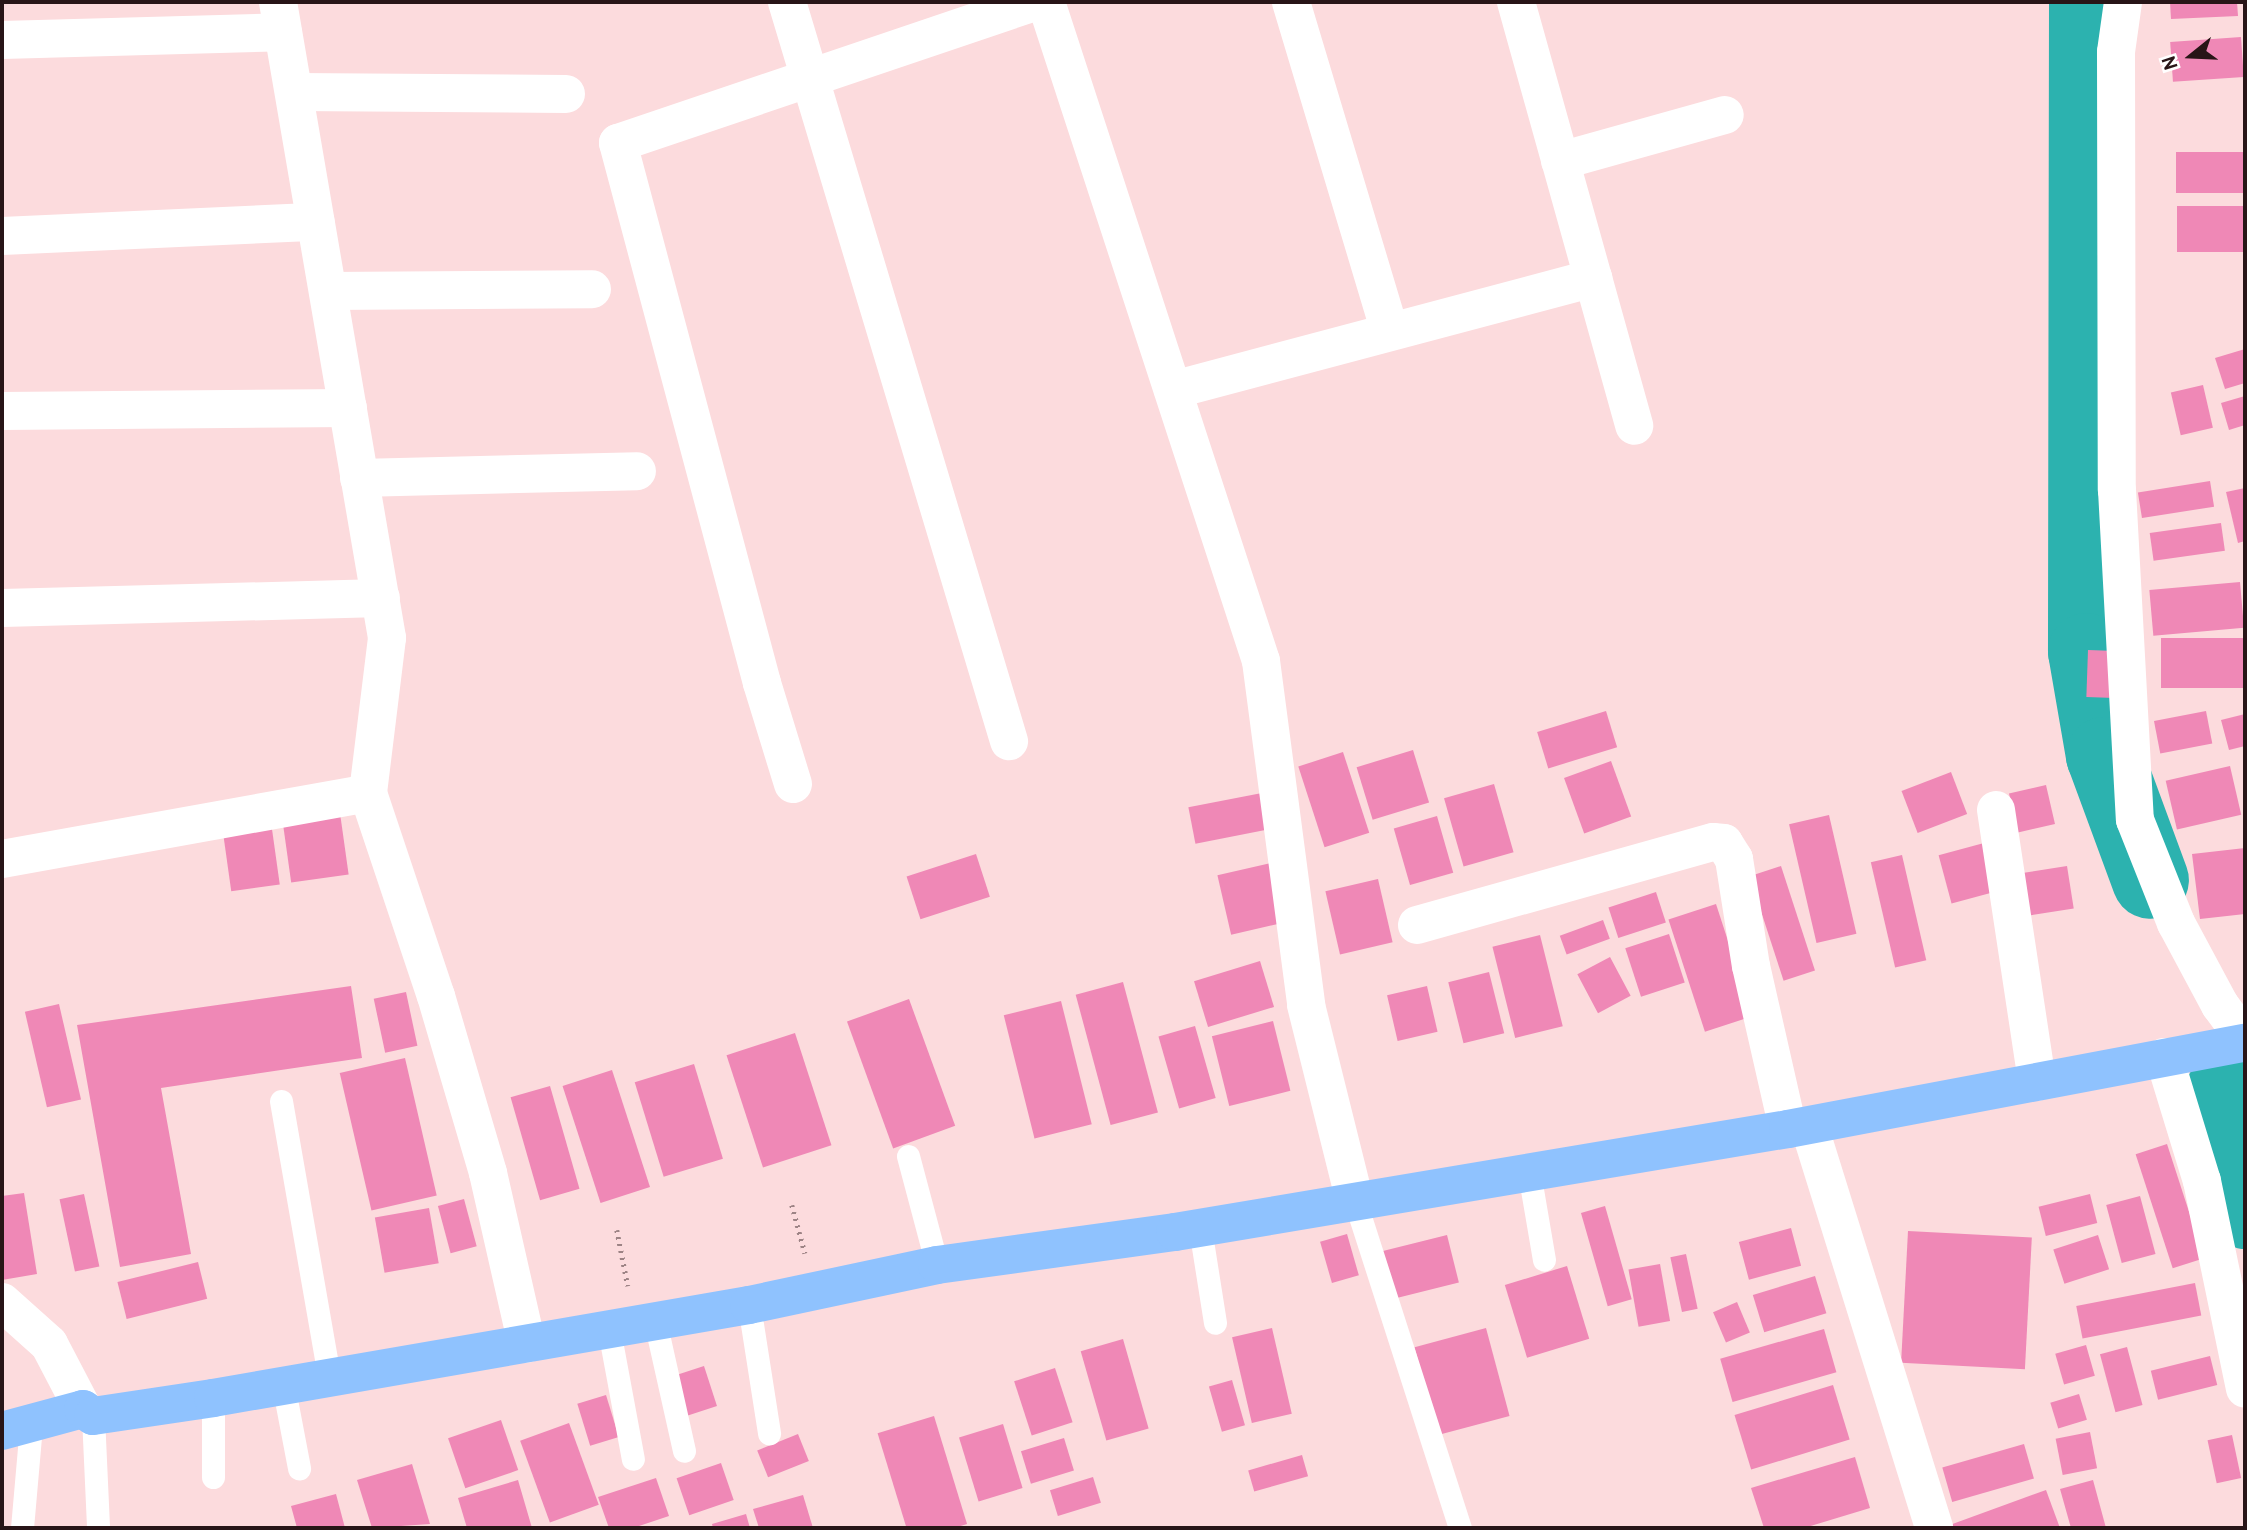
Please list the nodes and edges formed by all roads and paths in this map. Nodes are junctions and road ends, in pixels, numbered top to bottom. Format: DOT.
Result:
graph roads {
  1 [pos="787,2"];
  2 [pos="1035,2"];
  3 [pos="1046,2"];
  4 [pos="1290,2"];
  5 [pos="1516,2"];
  6 [pos="2123,2"];
  7 [pos="280,17"];
  8 [pos="2,40"];
  9 [pos="812,80"];
  10 [pos="294,92"];
  11 [pos="566,94"];
  12 [pos="1725,115"];
  13 [pos="1560,161"];
  14 [pos="316,222"];
  15 [pos="2,236"];
  16 [pos="1593,278"];
  17 [pos="592,289"];
  18 [pos="328,291"];
  19 [pos="1390,331"];
  20 [pos="1172,390"];
  21 [pos="348,408"];
  22 [pos="2,411"];
  23 [pos="1634,426"];
  24 [pos="637,471"];
  25 [pos="359,478"];
  26 [pos="381,598"];
  27 [pos="2,608"];
  28 [pos="1009,741"];
  29 [pos="793,784"];
  30 [pos="368,793"];
  31 [pos="1996,810"];
  32 [pos="2,859"];
  33 [pos="1417,925"];
  34 [pos="2240,1043"];
  35 [pos="2172,1055"];
  36 [pos="2037,1082"];
  37 [pos="281,1101"];
  38 [pos="1799,1128"];
  39 [pos="908,1156"];
  40 [pos="1529,1172"];
  41 [pos="1355,1201"];
  42 [pos="1200,1228"];
  43 [pos="617,1230"];
  44 [pos="1544,1260"];
  45 [pos="937,1265"];
  46 [pos="2,1302"];
  47 [pos="749,1305"];
  48 [pos="1215,1323"];
  49 [pos="633,1325"];
  50 [pos="527,1344"];
  51 [pos="329,1377"];
  52 [pos="283,1384"];
  53 [pos="2245,1389"];
  54 [pos="213,1398"];
  55 [pos="88,1413"];
  56 [pos="16,1429"];
  57 [pos="769,1433"];
  58 [pos="684,1451"];
  59 [pos="633,1459"];
  60 [pos="299,1468"];
  61 [pos="213,1477"];
  62 [pos="22,1528"];
  63 [pos="98,1528"];
  64 [pos="1460,1528"];
  65 [pos="1934,1528"];
  1 -- 9 [label="street"];
  2 -- 9 [label="street"];
  3 -- 20 [label="street"];
  4 -- 19 [label="street"];
  5 -- 13 [label="street"];
  6 -- 34 [label="street"];
  7 -- 8 [label="street"];
  7 -- 10 [label="street"];
  9 -- 28 [label="street"];
  9 -- 29 [label="street"];
  10 -- 11 [label="street"];
  10 -- 14 [label="street"];
  12 -- 13 [label="street"];
  13 -- 16 [label="street"];
  14 -- 15 [label="street"];
  14 -- 18 [label="street"];
  16 -- 19 [label="street"];
  16 -- 23 [label="street"];
  17 -- 18 [label="street"];
  18 -- 21 [label="street"];
  19 -- 20 [label="street"];
  20 -- 41 [label="street"];
  21 -- 22 [label="street"];
  21 -- 25 [label="street"];
  24 -- 25 [label="street"];
  25 -- 26 [label="street"];
  26 -- 27 [label="street"];
  26 -- 30 [label="street"];
  30 -- 32 [label="street"];
  30 -- 50 [label="street"];
  31 -- 36 [label="street"];
  33 -- 38 [label="street"];
  34 -- 35 [label="highway"];
  35 -- 36 [label="highway"];
  35 -- 53 [label="street"];
  36 -- 38 [label="highway"];
  37 -- 51 [label="lane"];
  38 -- 40 [label="highway"];
  38 -- 65 [label="street"];
  39 -- 45 [label="lane"];
  40 -- 41 [label="highway"];
  40 -- 44 [label="lane"];
  41 -- 42 [label="highway"];
  41 -- 64 [label="lane"];
  42 -- 45 [label="highway"];
  42 -- 48 [label="lane"];
  43 -- 49 [label="path"];
  45 -- 47 [label="highway"];
  46 -- 55 [label="street"];
  47 -- 49 [label="highway"];
  47 -- 57 [label="lane"];
  49 -- 50 [label="highway"];
  49 -- 58 [label="lane"];
  49 -- 59 [label="lane"];
  50 -- 51 [label="highway"];
  51 -- 52 [label="highway"];
  52 -- 54 [label="highway"];
  52 -- 60 [label="lane"];
  54 -- 55 [label="highway"];
  54 -- 61 [label="lane"];
  55 -- 56 [label="highway"];
  55 -- 63 [label="lane"];
  56 -- 62 [label="lane"];
}
